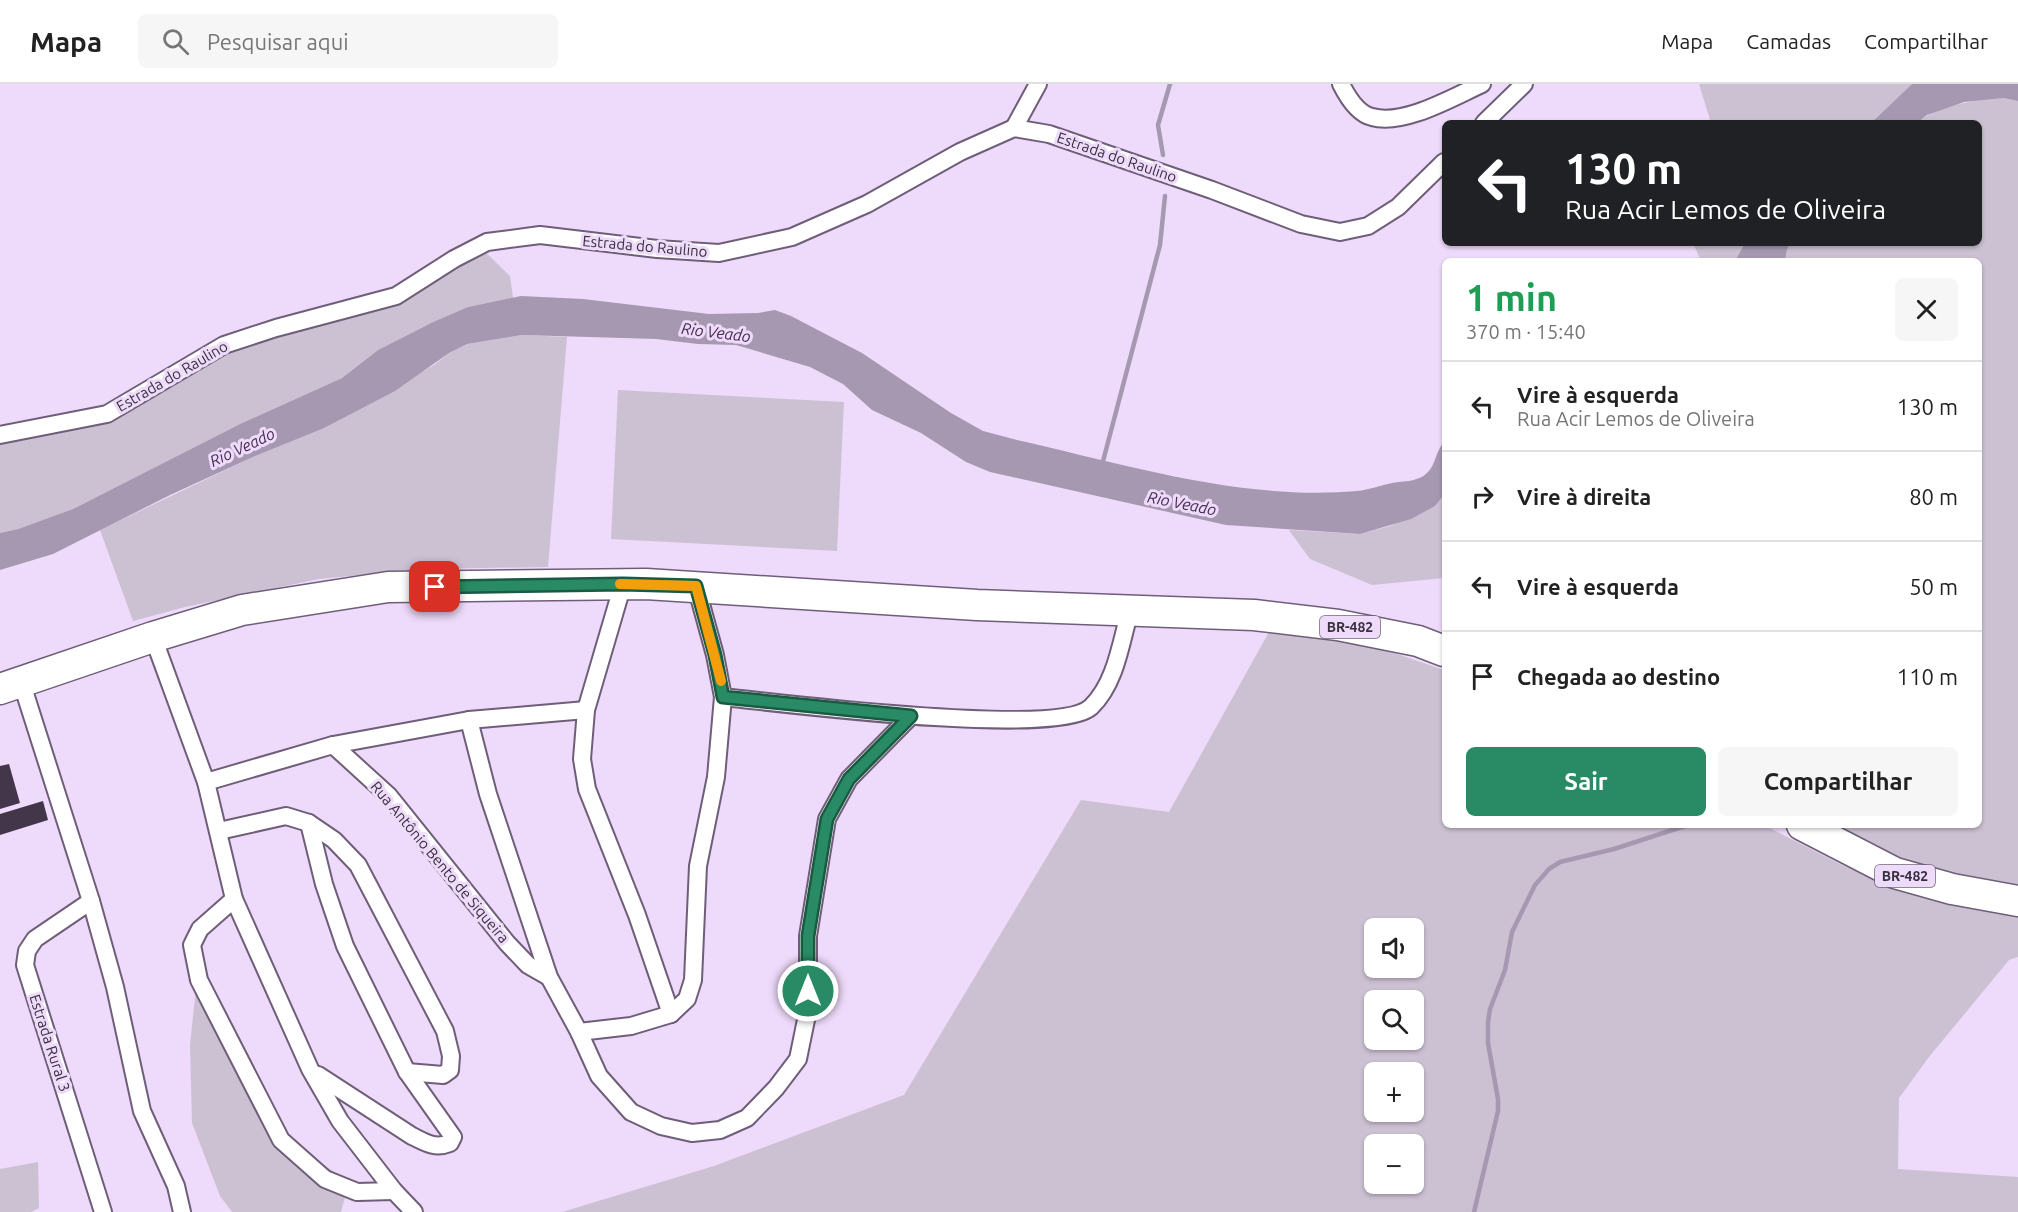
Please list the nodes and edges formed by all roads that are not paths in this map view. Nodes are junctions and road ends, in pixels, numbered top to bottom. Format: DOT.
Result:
graph roads {
  1 [pos="1038,84"];
  2 [pos="1341,84"];
  3 [pos="1482,84"];
  4 [pos="1524,84"];
  5 [pos="1487,120"];
  6 [pos="1014,128"];
  7 [pos="1442,164"];
  8 [pos="0,435"];
  9 [pos="623,584"];
  10 [pos="696,586"];
  11 [pos="1130,610"];
  12 [pos="153,637"];
  13 [pos="1442,650"];
  14 [pos="10,685"];
  15 [pos="723,697"];
  16 [pos="586,710"];
  17 [pos="911,716"];
  18 [pos="469,720"];
  19 [pos="333,745"];
  20 [pos="206,782"];
  21 [pos="309,823"];
  22 [pos="1808,828"];
  23 [pos="219,831"];
  24 [pos="234,899"];
  25 [pos="91,901"];
  26 [pos="2018,901"];
  27 [pos="549,977"];
  28 [pos="671,1014"];
  29 [pos="579,1032"];
  30 [pos="310,1069"];
  31 [pos="407,1072"];
  32 [pos="394,1191"];
  33 [pos="103,1212"];
  34 [pos="182,1212"];
  35 [pos="414,1212"];
  1 -- 6 [label="street"];
  2 -- 3 [label="street"];
  4 -- 5 [label="street"];
  6 -- 7 [label="street, Estrada do Raulino"];
  6 -- 8 [label="street, Estrada do Raulino"];
  9 -- 10 [label="highway, BR-482"];
  9 -- 12 [label="highway, BR-482"];
  9 -- 16 [label="street"];
  10 -- 11 [label="highway, BR-482"];
  10 -- 15 [label="street"];
  11 -- 13 [label="highway, BR-482"];
  11 -- 17 [label="street"];
  12 -- 14 [label="highway, BR-482"];
  12 -- 20 [label="street"];
  14 -- 25 [label="street"];
  15 -- 17 [label="street"];
  15 -- 28 [label="street"];
  16 -- 18 [label="street"];
  16 -- 28 [label="street"];
  17 -- 29 [label="street, Rua Antônio Bento de Siqueira"];
  18 -- 19 [label="street"];
  18 -- 27 [label="street, Rua Antônio Bento de Siqueira"];
  19 -- 20 [label="street"];
  19 -- 27 [label="street, Rua Antônio Bento de Siqueira"];
  20 -- 23 [label="street"];
  21 -- 23 [label="street"];
  21 -- 31 [label="street"];
  21 -- 31 [label="street"];
  22 -- 26 [label="highway, BR-482"];
  23 -- 24 [label="street"];
  24 -- 30 [label="street"];
  24 -- 32 [label="street"];
  25 -- 33 [label="street, Estrada Rural 3"];
  25 -- 34 [label="street"];
  27 -- 29 [label="street, Rua Antônio Bento de Siqueira"];
  28 -- 29 [label="street"];
  30 -- 31 [label="street"];
  30 -- 32 [label="street"];
  32 -- 35 [label="street"];
}
